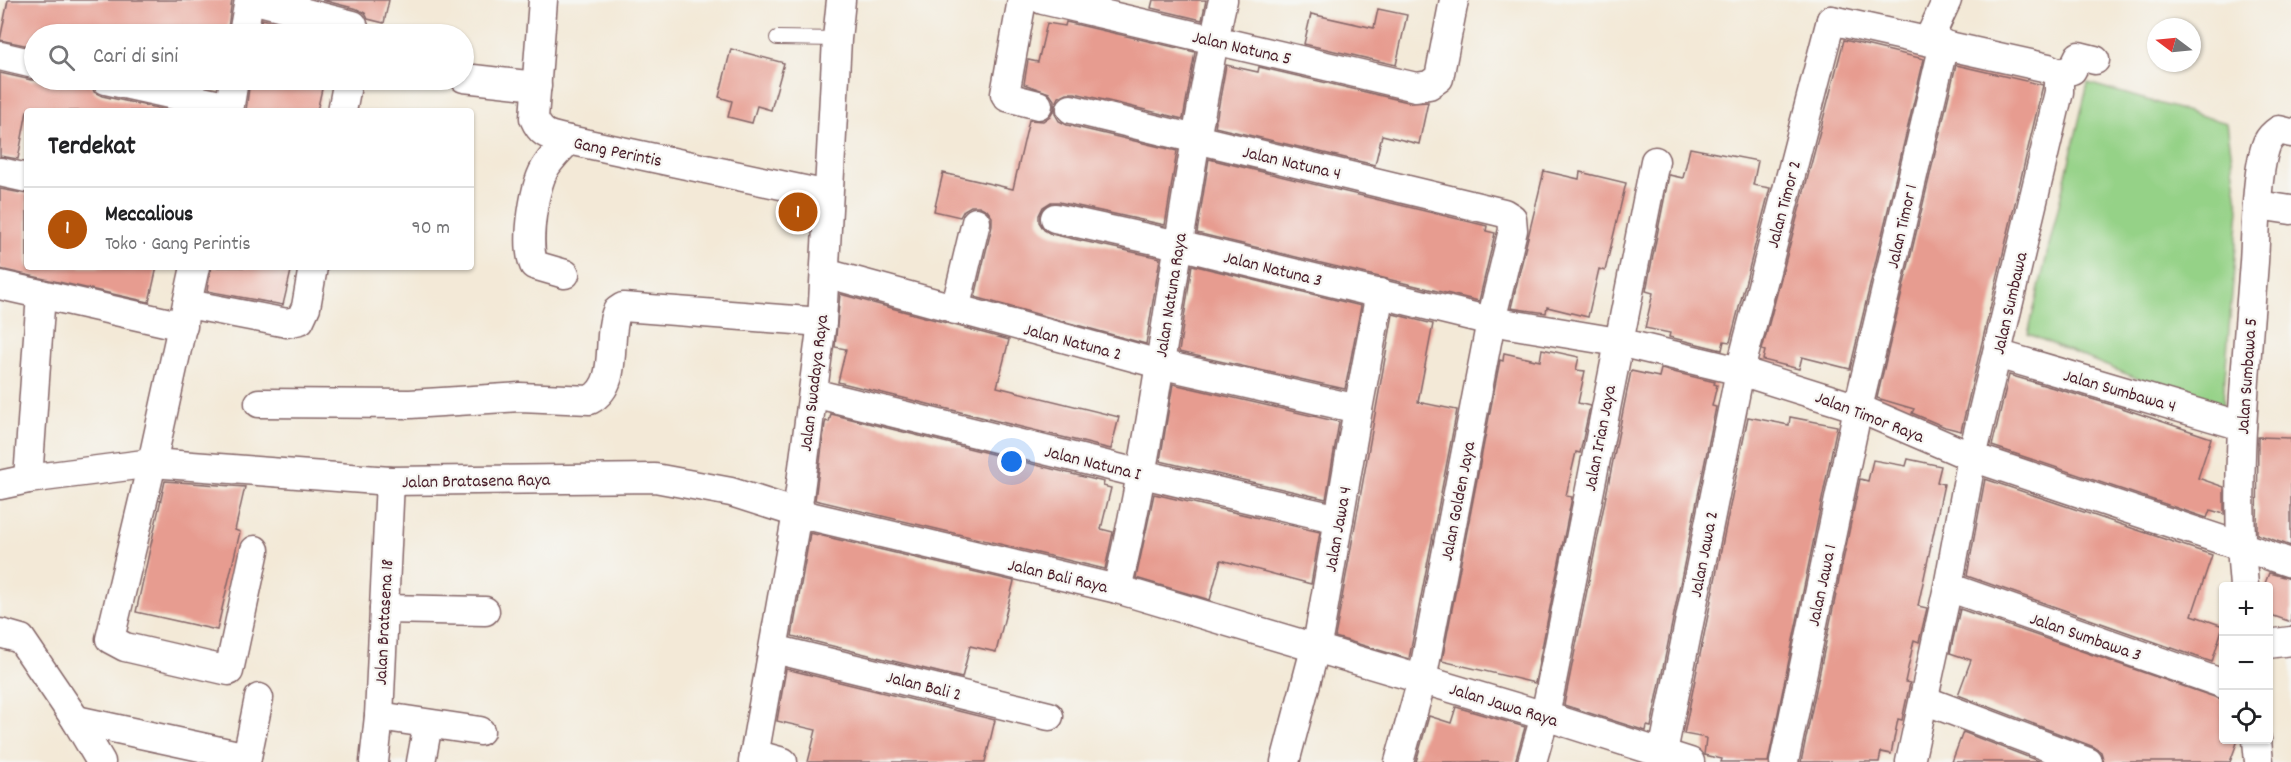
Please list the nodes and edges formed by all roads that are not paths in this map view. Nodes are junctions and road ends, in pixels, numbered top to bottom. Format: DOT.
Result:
graph roads {
  1 [pos="249,0"];
  2 [pos="255,0"];
  3 [pos="543,0"];
  4 [pos="841,0"];
  5 [pos="1022,0"];
  6 [pos="1043,0"];
  7 [pos="1223,0"];
  8 [pos="1454,0"];
  9 [pos="1947,0"];
  10 [pos="1826,19"];
  11 [pos="245,24"];
  12 [pos="349,24"];
  13 [pos="777,38"];
  14 [pos="837,39"];
  15 [pos="1213,41"];
  16 [pos="1936,42"];
  17 [pos="0,56"];
  18 [pos="2095,60"];
  19 [pos="24,62"];
  20 [pos="2060,73"];
  21 [pos="474,79"];
  22 [pos="537,86"];
  23 [pos="172,90"];
  24 [pos="346,90"];
  25 [pos="231,99"];
  26 [pos="1038,105"];
  27 [pos="343,108"];
  28 [pos="1071,109"];
  29 [pos="2291,133"];
  30 [pos="1197,139"];
  31 [pos="568,140"];
  32 [pos="1655,161"];
  33 [pos="0,172"];
  34 [pos="24,177"];
  35 [pos="828,195"];
  36 [pos="2258,205"];
  37 [pos="2291,210"];
  38 [pos="1055,218"];
  39 [pos="1512,218"];
  40 [pos="976,222"];
  41 [pos="1178,245"];
  42 [pos="194,270"];
  43 [pos="312,270"];
  44 [pos="825,273"];
  45 [pos="565,274"];
  46 [pos="0,285"];
  47 [pos="1380,293"];
  48 [pos="41,294"];
  49 [pos="955,310"];
  50 [pos="185,315"];
  51 [pos="1491,321"];
  52 [pos="822,322"];
  53 [pos="1618,342"];
  54 [pos="1997,354"];
  55 [pos="1159,364"];
  56 [pos="1740,371"];
  57 [pos="813,393"];
  58 [pos="259,403"];
  59 [pos="1358,408"];
  60 [pos="1858,408"];
  61 [pos="2242,426"];
  62 [pos="1972,457"];
  63 [pos="152,463"];
  64 [pos="1142,474"];
  65 [pos="28,479"];
  66 [pos="390,482"];
  67 [pos="0,485"];
  68 [pos="796,513"];
  69 [pos="1339,519"];
  70 [pos="2240,548"];
  71 [pos="255,550"];
  72 [pos="2291,563"];
  73 [pos="2244,582"];
  74 [pos="1948,587"];
  75 [pos="1118,590"];
  76 [pos="384,609"];
  77 [pos="485,611"];
  78 [pos="0,633"];
  79 [pos="2291,641"];
  80 [pos="2273,643"];
  81 [pos="1316,648"];
  82 [pos="787,652"];
  83 [pos="1422,680"];
  84 [pos="2219,683"];
  85 [pos="259,698"];
  86 [pos="1924,700"];
  87 [pos="379,716"];
  88 [pos="1049,716"];
  89 [pos="1545,716"];
  90 [pos="76,720"];
  91 [pos="428,724"];
  92 [pos="480,731"];
  93 [pos="2257,744"];
  94 [pos="1663,751"];
  95 [pos="247,760"];
  96 [pos="766,760"];
  97 [pos="101,762"];
  98 [pos="374,762"];
  99 [pos="422,762"];
  100 [pos="1285,762"];
  101 [pos="1399,762"];
  102 [pos="1532,762"];
  103 [pos="1690,762"];
  104 [pos="1784,762"];
  105 [pos="1910,762"];
  106 [pos="2088,762"];
  107 [pos="2259,762"];
  1 -- 11 [label="street"];
  2 -- 12 [label="street"];
  3 -- 22 [label="street, Gang Perintis"];
  4 -- 14 [label="street, Jalan Swadaya Raya"];
  5 -- 26 [label="street"];
  6 -- 15 [label="street, Jalan Natuna 5"];
  7 -- 15 [label="street, Jalan Natuna Raya"];
  8 -- 15 [label="street, Jalan Natuna 5"];
  9 -- 16 [label="street, Jalan Timor 1"];
  10 -- 16 [label="street"];
  10 -- 56 [label="street, Jalan Timor 2"];
  13 -- 14 [label="lane"];
  14 -- 35 [label="street, Jalan Swadaya Raya"];
  15 -- 30 [label="street, Jalan Natuna Raya"];
  16 -- 20 [label="street"];
  16 -- 60 [label="street, Jalan Timor 1"];
  17 -- 19 [label="street"];
  18 -- 20 [label="street"];
  20 -- 54 [label="street, Jalan Sumbawa"];
  21 -- 22 [label="street"];
  22 -- 31 [label="street, Gang Perintis"];
  23 -- 25 [label="street"];
  24 -- 27 [label="street"];
  28 -- 30 [label="street, Jalan Natuna 4"];
  29 -- 36 [label="street, Jalan Sumbawa 5"];
  30 -- 39 [label="street, Jalan Natuna 4"];
  30 -- 41 [label="street, Jalan Natuna Raya"];
  31 -- 35 [label="street, Gang Perintis"];
  31 -- 45 [label="street"];
  32 -- 53 [label="street, Jalan Irian Jaya"];
  33 -- 34 [label="street"];
  35 -- 44 [label="street, Jalan Swadaya Raya"];
  36 -- 37 [label="street"];
  36 -- 61 [label="street, Jalan Sumbawa 5"];
  38 -- 41 [label="street, Jalan Natuna 3"];
  39 -- 51 [label="street, Jalan Golden Jaya"];
  40 -- 49 [label="street"];
  41 -- 47 [label="street, Jalan Natuna 3"];
  41 -- 55 [label="street, Jalan Natuna Raya"];
  42 -- 50 [label="street"];
  43 -- 50 [label="street"];
  44 -- 49 [label="street, Jalan Natuna 2"];
  44 -- 52 [label="street, Jalan Swadaya Raya"];
  46 -- 48 [label="street"];
  47 -- 51 [label="street, Jalan Natuna 3"];
  47 -- 59 [label="street, Jalan Jawa 4"];
  48 -- 50 [label="street"];
  48 -- 65 [label="street"];
  49 -- 55 [label="street, Jalan Natuna 2"];
  50 -- 63 [label="street"];
  51 -- 53 [label="street, Jalan Timor Raya"];
  51 -- 83 [label="street, Jalan Golden Jaya"];
  52 -- 57 [label="street, Jalan Swadaya Raya"];
  52 -- 58 [label="street"];
  53 -- 56 [label="street, Jalan Timor Raya"];
  53 -- 89 [label="street, Jalan Irian Jaya"];
  54 -- 61 [label="street, Jalan Sumbawa 4"];
  54 -- 62 [label="street, Jalan Sumbawa"];
  55 -- 59 [label="street, Jalan Natuna 2"];
  55 -- 64 [label="street, Jalan Natuna Raya"];
  56 -- 60 [label="street, Jalan Timor Raya"];
  56 -- 94 [label="street, Jalan Jawa 2"];
  57 -- 64 [label="street, Jalan Natuna I"];
  57 -- 68 [label="street, Jalan Swadaya Raya"];
  59 -- 69 [label="street, Jalan Jawa 4"];
  60 -- 62 [label="street, Jalan Timor Raya"];
  60 -- 104 [label="street, Jalan Jawa 1"];
  61 -- 70 [label="street, Jalan Sumbawa 5"];
  62 -- 70 [label="street, Jalan Timor Raya"];
  62 -- 74 [label="street, Jalan Sumbawa"];
  63 -- 65 [label="street, Jalan Bratasena Raya"];
  63 -- 66 [label="street, Jalan Bratasena Raya"];
  63 -- 71 [label="street"];
  64 -- 69 [label="street, Jalan Natuna I"];
  64 -- 75 [label="street, Jalan Natuna Raya"];
  65 -- 67 [label="street, Jalan Bratasena Raya"];
  66 -- 68 [label="street, Jalan Bratasena Raya"];
  66 -- 76 [label="street, Jalan Bratasena 18"];
  68 -- 75 [label="street, Jalan Bali Raya"];
  68 -- 82 [label="street, Jalan Swadaya Raya"];
  69 -- 81 [label="street, Jalan Jawa 4"];
  70 -- 72 [label="street, Jalan Timor Raya"];
  70 -- 73 [label="street, Jalan Sumbawa 5"];
  74 -- 84 [label="street, Jalan Sumbawa 3"];
  74 -- 86 [label="street, Jalan Sumbawa"];
  75 -- 81 [label="street, Jalan Bali Raya"];
  76 -- 77 [label="street"];
  76 -- 87 [label="street, Jalan Bratasena 18"];
  78 -- 90 [label="street"];
  79 -- 80 [label="street"];
  81 -- 83 [label="street, Jalan Jawa Raya"];
  81 -- 100 [label="street, Jalan Jawa 4"];
  82 -- 88 [label="street, Jalan Bali 2"];
  82 -- 96 [label="street, Jalan Swadaya Raya"];
  83 -- 89 [label="street, Jalan Jawa Raya"];
  83 -- 101 [label="street, Jalan Golden Jaya"];
  85 -- 95 [label="street"];
  86 -- 105 [label="street, Jalan Sumbawa"];
  86 -- 106 [label="street"];
  87 -- 91 [label="street"];
  87 -- 98 [label="street, Jalan Bratasena 18"];
  89 -- 94 [label="street, Jalan Jawa Raya"];
  89 -- 102 [label="street, Jalan Irian Jaya"];
  90 -- 95 [label="street"];
  90 -- 97 [label="street"];
  91 -- 92 [label="street"];
  91 -- 99 [label="street"];
  93 -- 107 [label="street"];
  94 -- 103 [label="street, Jalan Jawa Raya"];
}
